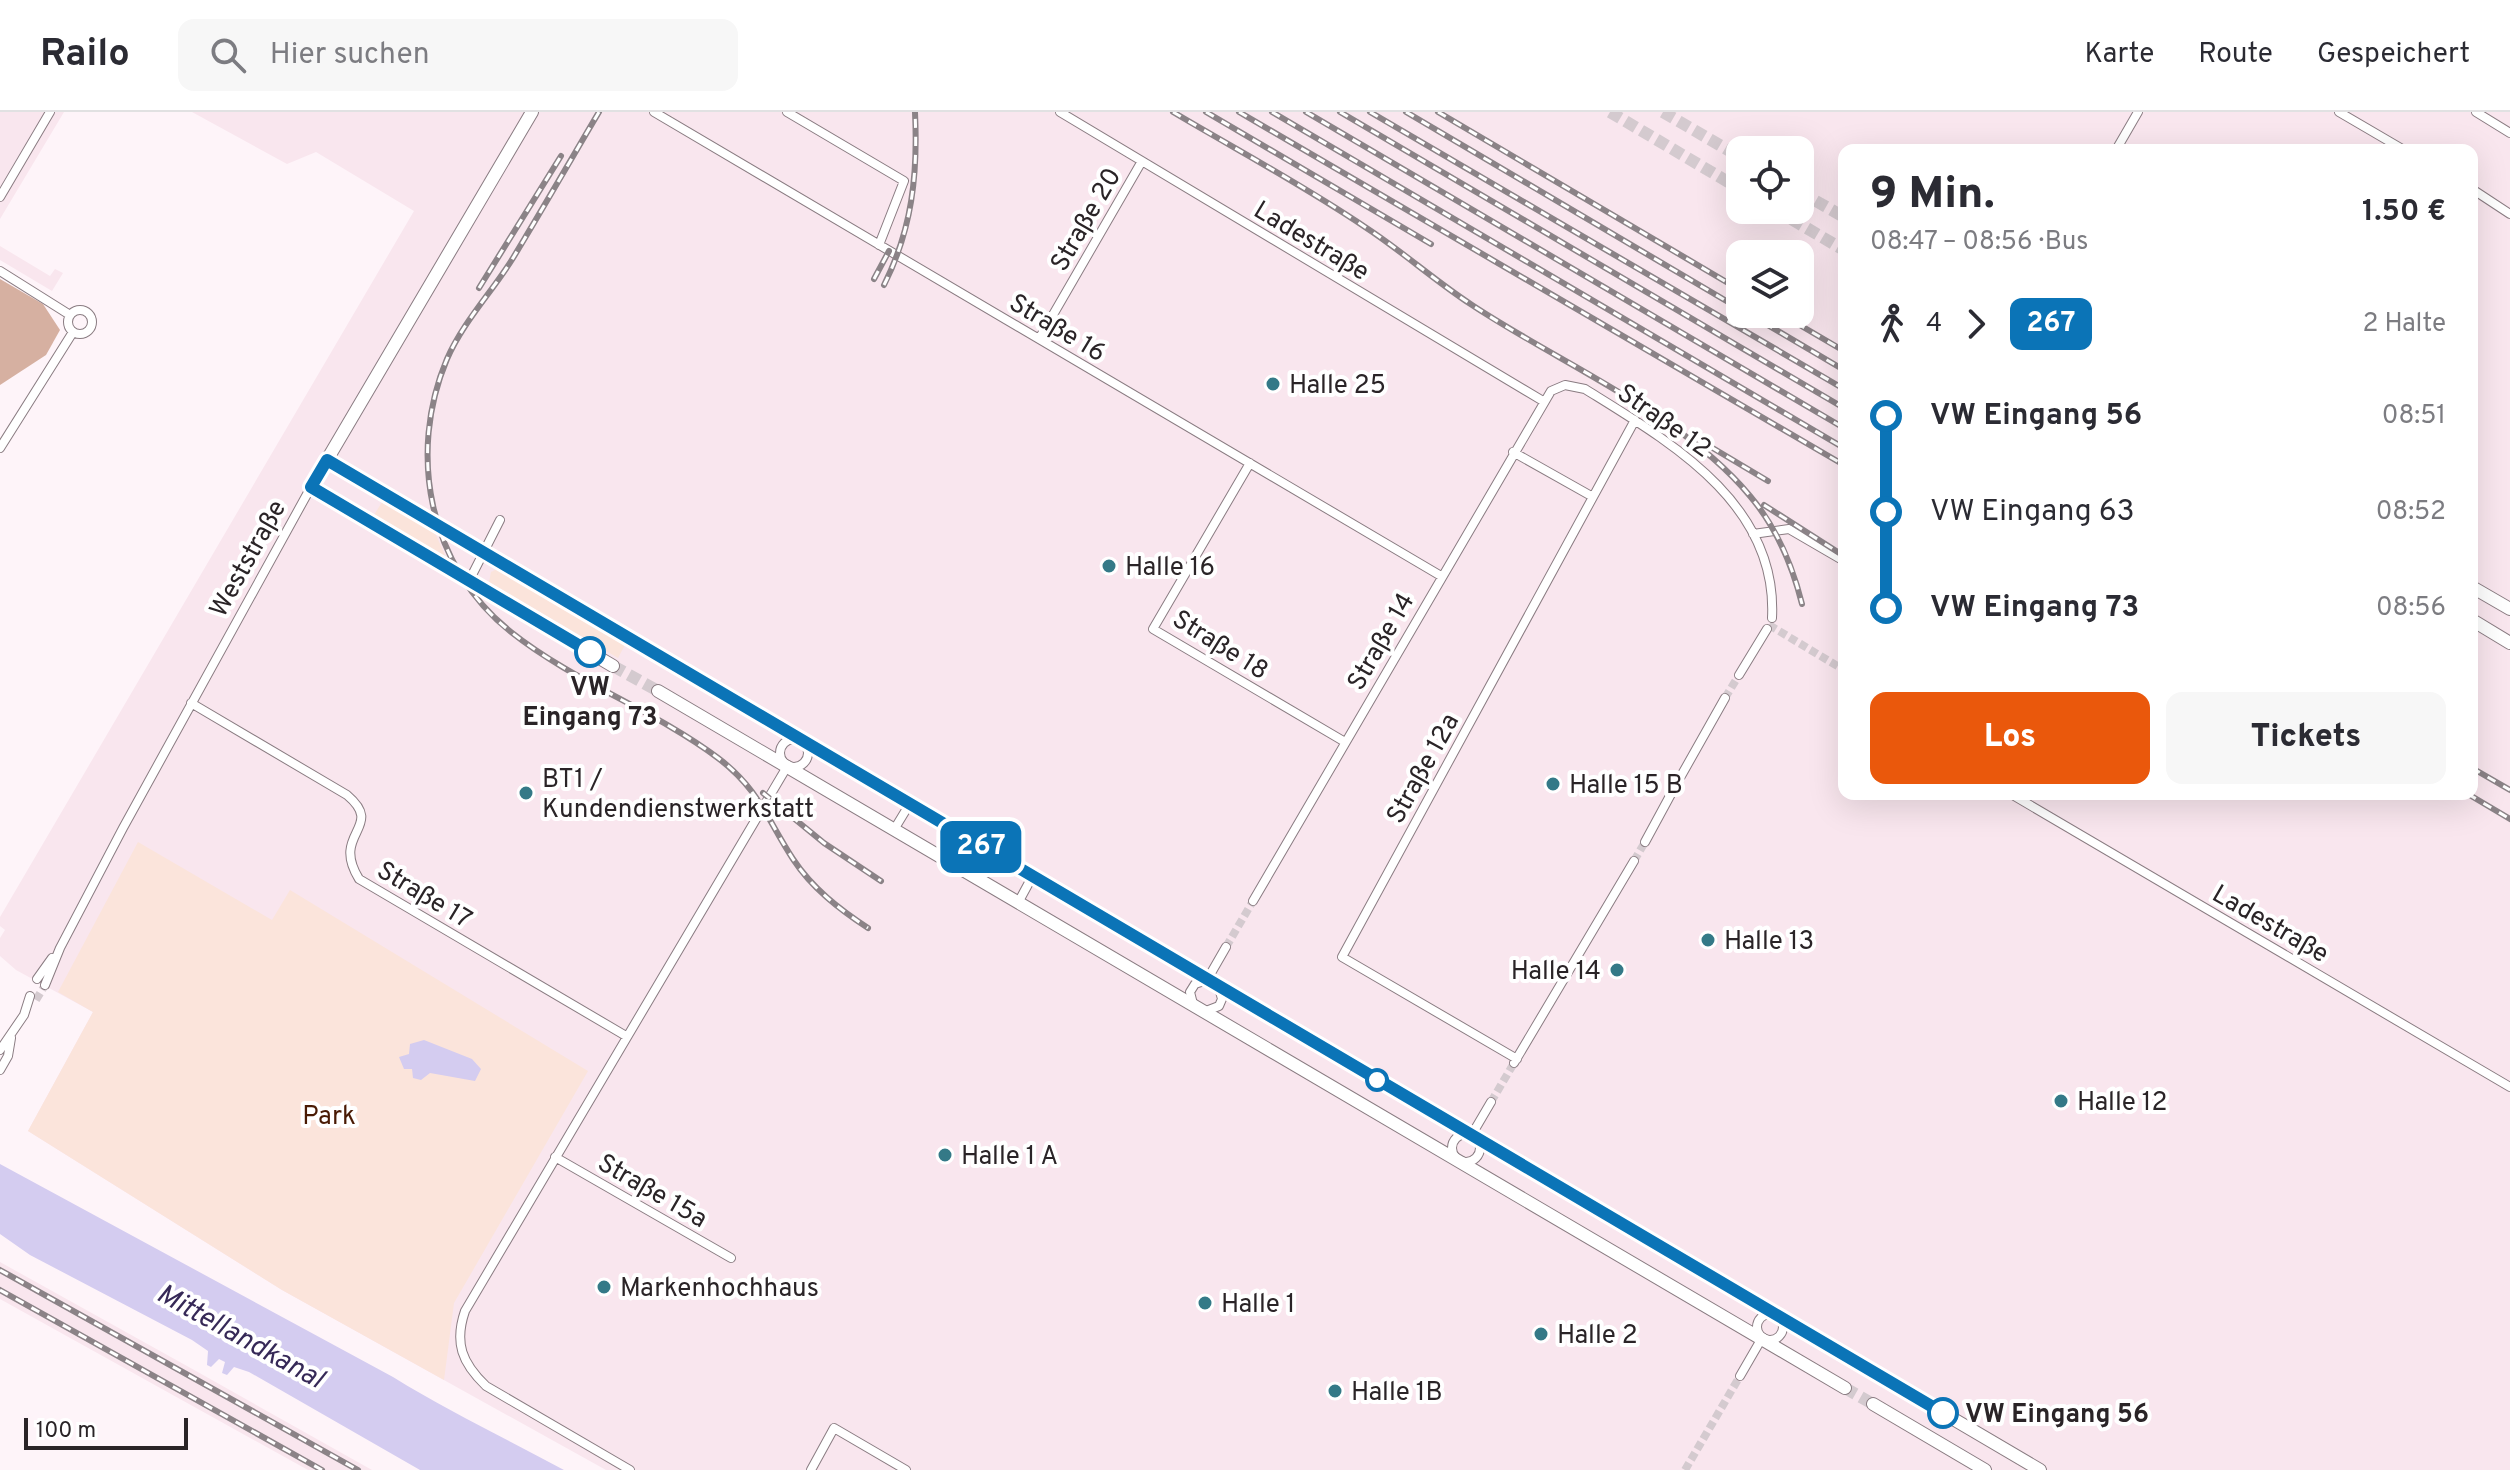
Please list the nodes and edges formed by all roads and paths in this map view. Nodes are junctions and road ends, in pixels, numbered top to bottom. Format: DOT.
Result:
graph roads {
  1 [pos="50,112"];
  2 [pos="532,112"];
  3 [pos="654,112"];
  4 [pos="678,112"];
  5 [pos="787,112"];
  6 [pos="1060,112"];
  7 [pos="2138,112"];
  8 [pos="2339,112"];
  9 [pos="2476,112"];
  10 [pos="672,123"];
  11 [pos="2510,133"];
  12 [pos="2119,144"];
  13 [pos="2394,144"];
  14 [pos="1142,161"];
  15 [pos="2478,193"];
  16 [pos="0,197"];
  17 [pos="2510,214"];
  18 [pos="879,245"];
  19 [pos="0,271"];
  20 [pos="70,315"];
  21 [pos="73,332"];
  22 [pos="1039,339"];
  23 [pos="1543,401"];
  24 [pos="1635,420"];
  25 [pos="0,448"];
  26 [pos="1513,452"];
  27 [pos="327,460"];
  28 [pos="1250,463"];
  29 [pos="311,487"];
  30 [pos="1593,497"];
  31 [pos="500,520"];
  32 [pos="1753,534"];
  33 [pos="484,554"];
  34 [pos="1838,558"];
  35 [pos="1441,576"];
  36 [pos="469,581"];
  37 [pos="2478,590"];
  38 [pos="2510,609"];
  39 [pos="1772,618"];
  40 [pos="2478,624"];
  41 [pos="1767,629"];
  42 [pos="629,639"];
  43 [pos="2510,643"];
  44 [pos="672,665"];
  45 [pos="613,666"];
  46 [pos="1739,675"];
  47 [pos="658,691"];
  48 [pos="1725,698"];
  49 [pos="191,703"];
  50 [pos="799,740"];
  51 [pos="1345,742"];
  52 [pos="788,765"];
  53 [pos="1681,776"];
  54 [pos="1671,794"];
  55 [pos="2021,800"];
  56 [pos="909,805"];
  57 [pos="895,828"];
  58 [pos="1645,842"];
  59 [pos="1634,861"];
  60 [pos="1032,877"];
  61 [pos="1019,901"];
  62 [pos="1253,901"];
  63 [pos="1226,947"];
  64 [pos="60,948"];
  65 [pos="37,979"];
  66 [pos="1207,980"];
  67 [pos="45,985"];
  68 [pos="1219,988"];
  69 [pos="33,998"];
  70 [pos="1193,1004"];
  71 [pos="1206,1011"];
  72 [pos="626,1036"];
  73 [pos="11,1037"];
  74 [pos="0,1050"];
  75 [pos="0,1070"];
  76 [pos="2510,1087"];
  77 [pos="1491,1102"];
  78 [pos="1471,1136"];
  79 [pos="555,1157"];
  80 [pos="1458,1159"];
  81 [pos="731,1258"];
  82 [pos="1777,1315"];
  83 [pos="1762,1338"];
  84 [pos="1859,1364"];
  85 [pos="1740,1376"];
  86 [pos="1887,1380"];
  87 [pos="1845,1388"];
  88 [pos="1873,1404"];
  89 [pos="630,1470"];
  90 [pos="811,1470"];
  91 [pos="906,1470"];
  92 [pos="1985,1470"];
  93 [pos="2040,1470"];
  1 -- 16 [label="street"];
  2 -- 27 [label="street, Weststraße"];
  3 -- 10 [label="street, Straße 16"];
  4 -- 10 [label="street"];
  5 -- 18 [label="street"];
  6 -- 14 [label="street, Ladestraße"];
  7 -- 12 [label="street"];
  8 -- 13 [label="street"];
  9 -- 11 [label="street"];
  10 -- 18 [label="street, Straße 16"];
  14 -- 22 [label="street, Straße 20"];
  14 -- 23 [label="street, Ladestraße"];
  15 -- 17 [label="street"];
  18 -- 22 [label="street, Straße 16"];
  19 -- 20 [label="street"];
  20 -- 21 [label="street"];
  20 -- 21 [label="street"];
  21 -- 25 [label="street"];
  22 -- 28 [label="street, Straße 16"];
  23 -- 24 [label="street, Straße 12"];
  23 -- 26 [label="street, Straße 14"];
  24 -- 30 [label="street, Straße 12a"];
  24 -- 32 [label="street, Straße 12"];
  26 -- 30 [label="street"];
  26 -- 35 [label="street, Straße 14"];
  27 -- 29 [label="street, Weststraße"];
  27 -- 33 [label="street"];
  28 -- 35 [label="street, Straße 16"];
  28 -- 51 [label="street, Straße 18"];
  29 -- 36 [label="street"];
  29 -- 49 [label="street, Weststraße"];
  30 -- 59 [label="street, Straße 12a"];
  31 -- 33 [label="street"];
  32 -- 34 [label="street"];
  32 -- 39 [label="street, Straße 12"];
  33 -- 36 [label="street"];
  33 -- 42 [label="street"];
  35 -- 51 [label="street, Straße 14"];
  36 -- 45 [label="street"];
  37 -- 38 [label="street"];
  40 -- 43 [label="street"];
  41 -- 46 [label="street"];
  44 -- 50 [label="street"];
  47 -- 52 [label="street"];
  48 -- 53 [label="street"];
  49 -- 64 [label="street, Weststraße"];
  49 -- 72 [label="street, Straße 17"];
  50 -- 52 [label="street"];
  50 -- 52 [label="street"];
  50 -- 56 [label="street"];
  51 -- 62 [label="street, Straße 14"];
  52 -- 57 [label="street"];
  52 -- 72 [label="street"];
  54 -- 58 [label="street"];
  55 -- 76 [label="street, Ladestraße"];
  56 -- 57 [label="street"];
  56 -- 60 [label="street"];
  57 -- 61 [label="street"];
  60 -- 61 [label="street"];
  60 -- 66 [label="street"];
  61 -- 70 [label="street"];
  63 -- 66 [label="street"];
  64 -- 65 [label="street, Weststraße"];
  64 -- 67 [label="street, Weststraße"];
  66 -- 68 [label="street"];
  66 -- 70 [label="street"];
  68 -- 71 [label="street"];
  68 -- 78 [label="street"];
  69 -- 73 [label="street"];
  70 -- 71 [label="street"];
  71 -- 80 [label="street"];
  72 -- 79 [label="street"];
  73 -- 74 [label="street"];
  73 -- 75 [label="street"];
  77 -- 78 [label="street"];
  78 -- 80 [label="street"];
  78 -- 80 [label="street"];
  78 -- 82 [label="street"];
  79 -- 81 [label="street, Straße 15a"];
  79 -- 89 [label="street"];
  80 -- 83 [label="street"];
  82 -- 83 [label="street"];
  82 -- 83 [label="street"];
  82 -- 84 [label="street"];
  83 -- 85 [label="street"];
  83 -- 87 [label="street"];
  86 -- 93 [label="street"];
  88 -- 92 [label="street"];
  90 -- 91 [label="street"];
}
